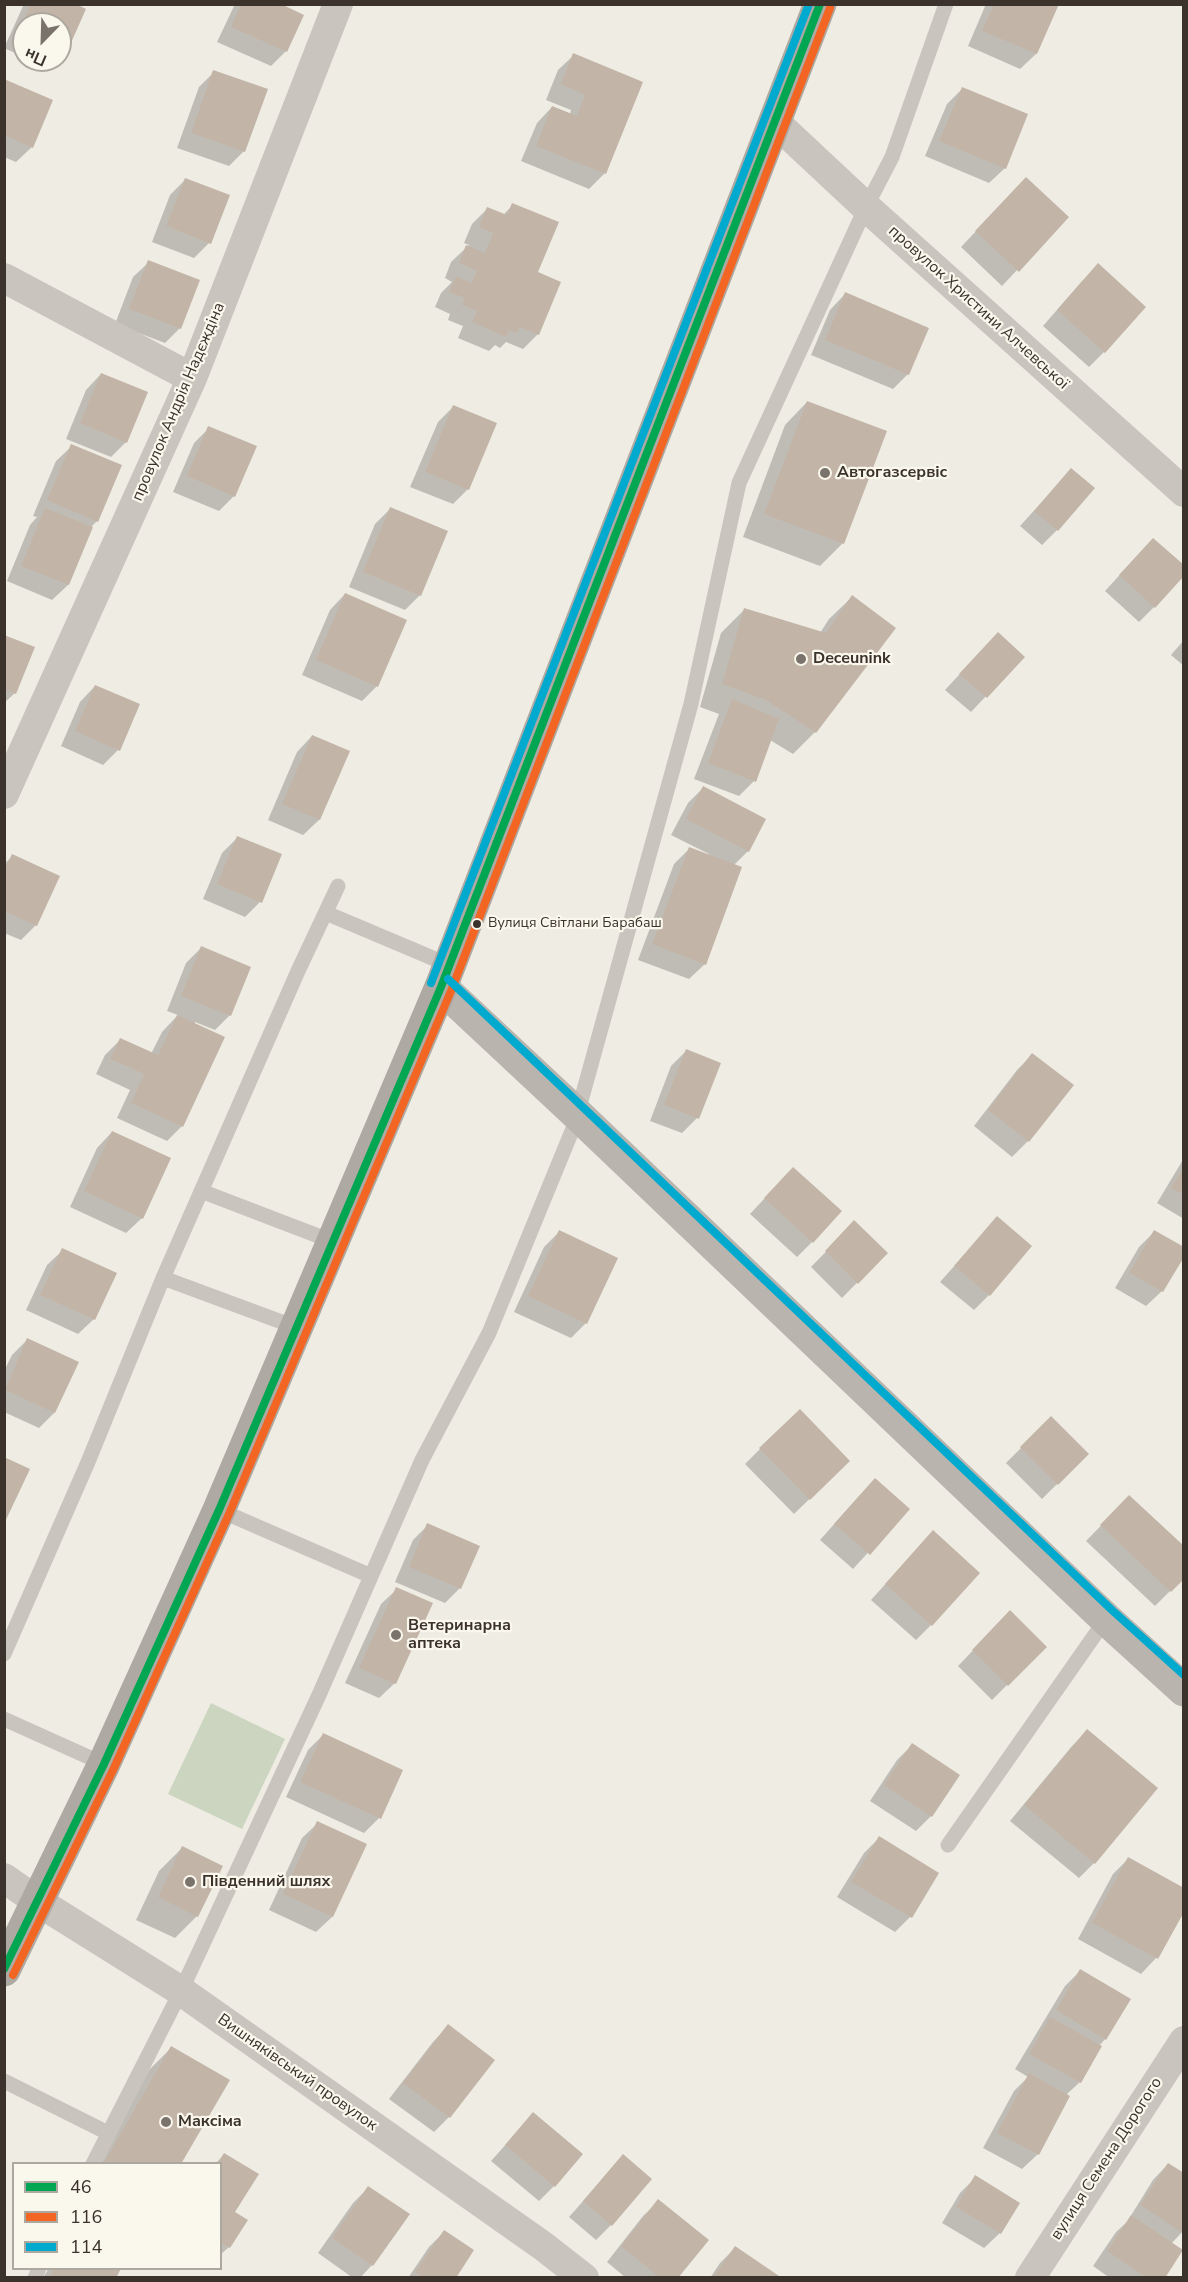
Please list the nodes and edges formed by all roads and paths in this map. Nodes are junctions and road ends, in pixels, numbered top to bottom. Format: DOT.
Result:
graph roads {
  1 [pos="338,4"];
  2 [pos="820,4"];
  3 [pos="946,4"];
  4 [pos="774,121"];
  5 [pos="866,207"];
  6 [pos="4,278"];
  7 [pos="192,378"];
  8 [pos="1184,492"];
  9 [pos="4,794"];
  10 [pos="338,886"];
  11 [pos="326,913"];
  12 [pos="445,976"];
  13 [pos="578,1115"];
  14 [pos="201,1191"];
  15 [pos="334,1242"];
  16 [pos="163,1278"];
  17 [pos="298,1328"];
  18 [pos="219,1510"];
  19 [pos="371,1576"];
  20 [pos="1106,1619"];
  21 [pos="4,1654"];
  22 [pos="1184,1690"];
  23 [pos="4,1719"];
  24 [pos="104,1764"];
  25 [pos="948,1845"];
  26 [pos="4,1878"];
  27 [pos="38,1901"];
  28 [pos="4,1970"];
  29 [pos="181,1991"];
  30 [pos="1184,2041"];
  31 [pos="4,2081"];
  32 [pos="108,2133"];
  33 [pos="94,2162"];
  34 [pos="584,2277"];
  35 [pos="1030,2277"];
  1 -- 7 [label="street, провулок Андрія Надєждіна"];
  2 -- 4 [label="main road"];
  3 -- 5 [label="lane"];
  4 -- 5 [label="street, провулок Христини Алчевської"];
  4 -- 12 [label="main road"];
  5 -- 8 [label="street, провулок Христини Алчевської"];
  5 -- 13 [label="lane"];
  6 -- 7 [label="street"];
  7 -- 9 [label="street, провулок Андрія Надєждіна"];
  10 -- 11 [label="lane"];
  11 -- 12 [label="lane"];
  11 -- 14 [label="lane"];
  12 -- 13 [label="street"];
  12 -- 15 [label="main road"];
  13 -- 19 [label="lane"];
  13 -- 20 [label="street"];
  14 -- 15 [label="lane"];
  14 -- 16 [label="lane"];
  15 -- 17 [label="main road"];
  16 -- 17 [label="lane"];
  16 -- 21 [label="lane"];
  17 -- 18 [label="main road"];
  18 -- 19 [label="lane"];
  18 -- 24 [label="main road"];
  19 -- 29 [label="lane"];
  20 -- 22 [label="street"];
  20 -- 25 [label="lane"];
  23 -- 24 [label="lane"];
  24 -- 27 [label="main road"];
  26 -- 27 [label="street, Вишняківський провулок"];
  27 -- 28 [label="main road"];
  27 -- 29 [label="street, Вишняківський провулок"];
  29 -- 32 [label="lane"];
  29 -- 34 [label="street, Вишняківський провулок"];
  30 -- 35 [label="street, вулиця Семена Дорогого"];
  31 -- 32 [label="lane"];
  32 -- 33 [label="lane"];
}
